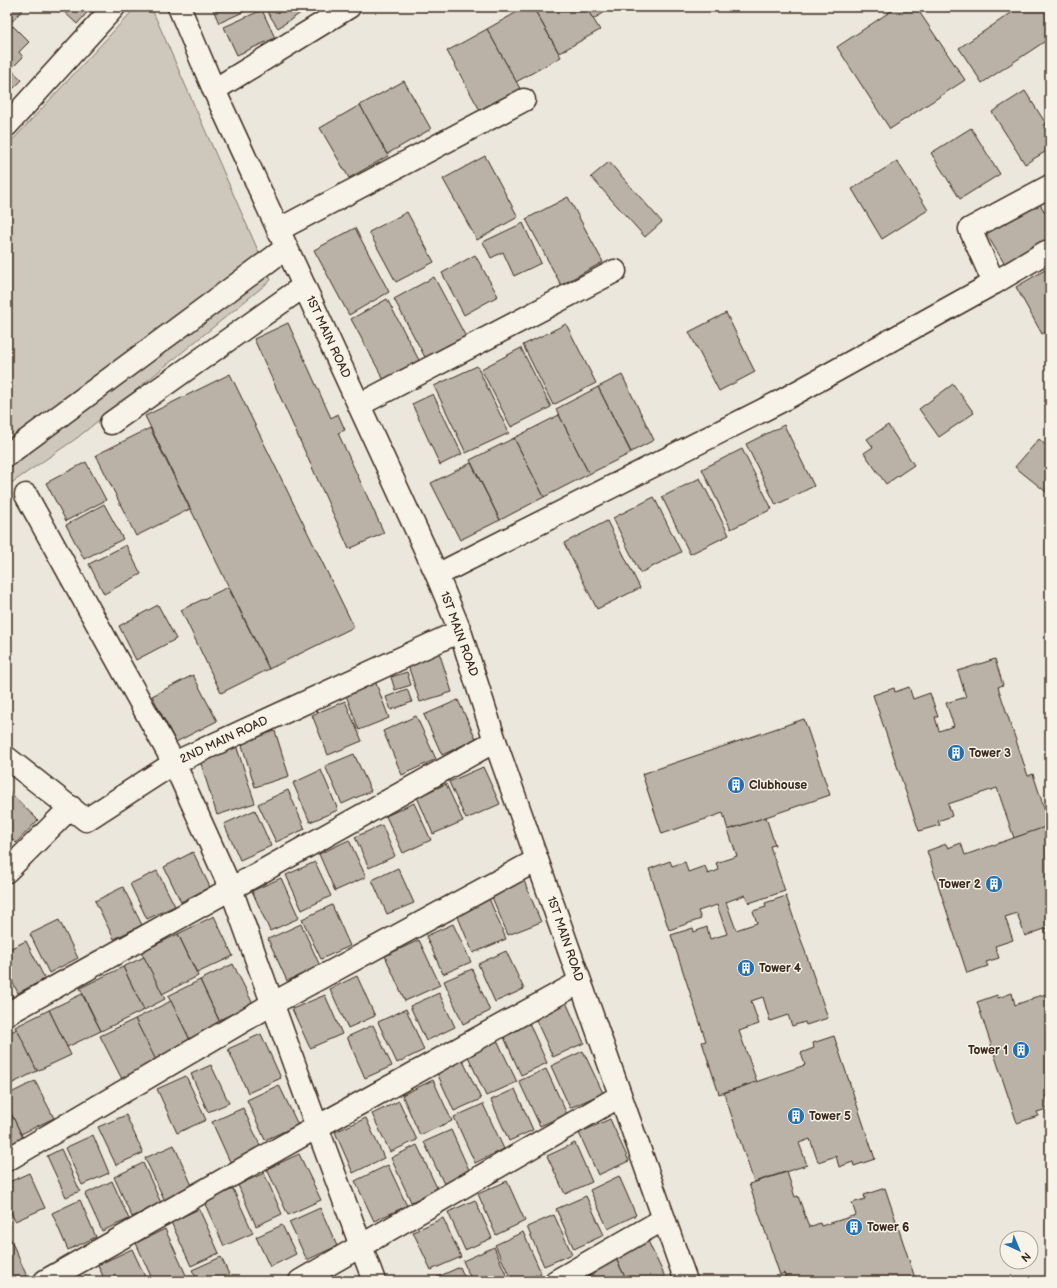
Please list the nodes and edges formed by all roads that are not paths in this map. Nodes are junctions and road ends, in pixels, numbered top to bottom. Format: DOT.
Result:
graph roads {
  1 [pos="114,7"];
  2 [pos="179,7"];
  3 [pos="349,7"];
  4 [pos="214,90"];
  5 [pos="524,100"];
  6 [pos="7,125"];
  7 [pos="1050,186"];
  8 [pos="282,239"];
  9 [pos="1046,252"];
  10 [pos="615,271"];
  11 [pos="994,283"];
  12 [pos="304,286"];
  13 [pos="359,405"];
  14 [pos="111,423"];
  15 [pos="7,455"];
  16 [pos="26,495"];
  17 [pos="437,574"];
  18 [pos="460,631"];
  19 [pos="495,741"];
  20 [pos="7,758"];
  21 [pos="174,763"];
  22 [pos="71,807"];
  23 [pos="537,860"];
  24 [pos="7,871"];
  25 [pos="231,888"];
  26 [pos="580,982"];
  27 [pos="272,1004"];
  28 [pos="7,1014"];
  29 [pos="620,1096"];
  30 [pos="317,1127"];
  31 [pos="7,1160"];
  32 [pos="664,1219"];
  33 [pos="361,1246"];
  34 [pos="46,1281"];
  35 [pos="300,1281"];
  36 [pos="374,1281"];
  37 [pos="556,1281"];
  38 [pos="686,1281"];
  1 -- 6 [label="street"];
  2 -- 4 [label="street, 1ST MAIN ROAD"];
  3 -- 4 [label="street"];
  4 -- 8 [label="street, 1ST MAIN ROAD"];
  5 -- 8 [label="street"];
  7 -- 11 [label="street"];
  8 -- 12 [label="street, 1ST MAIN ROAD"];
  8 -- 15 [label="street"];
  9 -- 11 [label="street"];
  10 -- 13 [label="street"];
  11 -- 17 [label="street"];
  12 -- 13 [label="street, 1ST MAIN ROAD"];
  12 -- 14 [label="street"];
  13 -- 17 [label="street, 1ST MAIN ROAD"];
  16 -- 21 [label="street"];
  17 -- 18 [label="street, 1ST MAIN ROAD"];
  18 -- 19 [label="street, 1ST MAIN ROAD"];
  18 -- 21 [label="street, 2ND MAIN ROAD"];
  19 -- 23 [label="street, 1ST MAIN ROAD"];
  19 -- 25 [label="street"];
  20 -- 22 [label="street, 2ND MAIN ROAD"];
  21 -- 22 [label="street, 2ND MAIN ROAD"];
  21 -- 25 [label="street"];
  22 -- 24 [label="street"];
  23 -- 26 [label="street, 1ST MAIN ROAD"];
  23 -- 27 [label="street"];
  25 -- 27 [label="street"];
  25 -- 28 [label="street"];
  26 -- 29 [label="street, 1ST MAIN ROAD"];
  26 -- 30 [label="street"];
  27 -- 30 [label="street"];
  27 -- 31 [label="street"];
  29 -- 32 [label="street, 1ST MAIN ROAD"];
  29 -- 33 [label="street"];
  30 -- 33 [label="street"];
  30 -- 34 [label="street"];
  32 -- 37 [label="street"];
  32 -- 38 [label="street, 1ST MAIN ROAD"];
  33 -- 35 [label="street"];
  33 -- 36 [label="street"];
}
